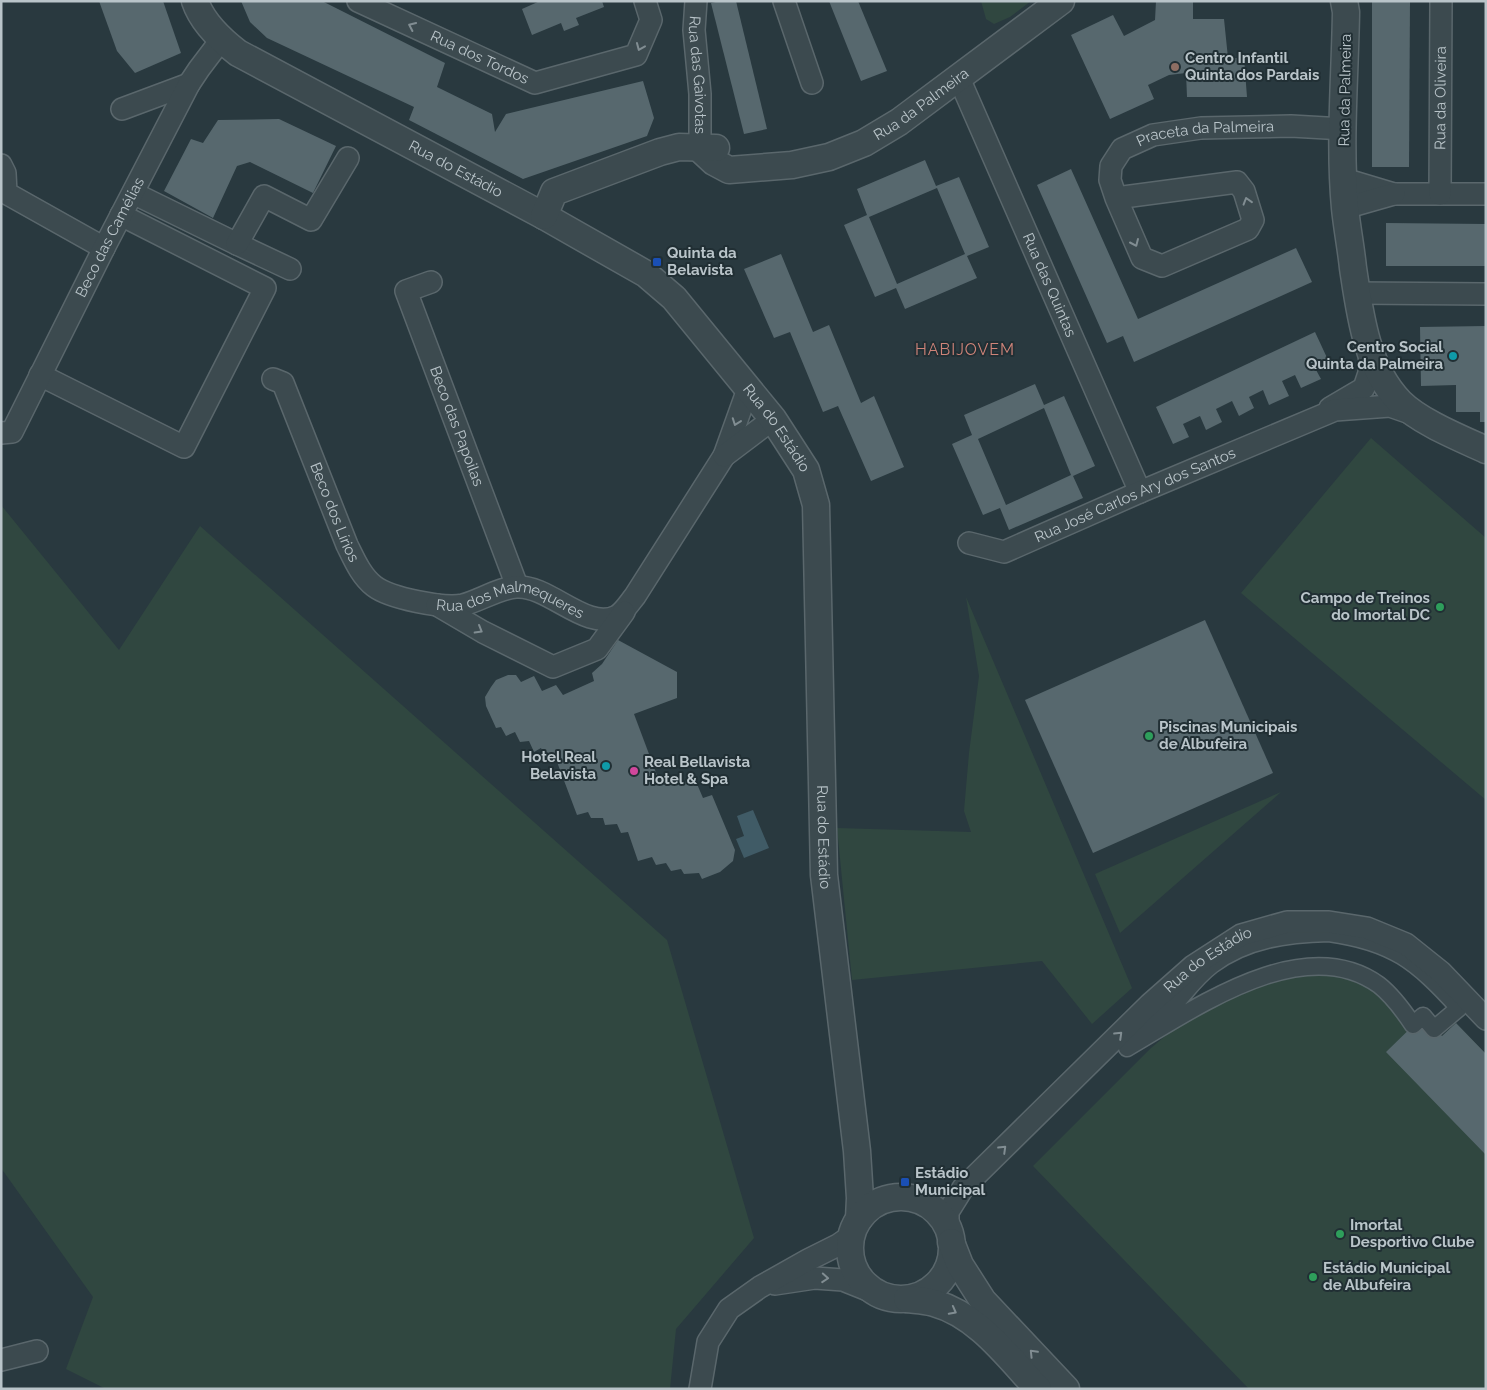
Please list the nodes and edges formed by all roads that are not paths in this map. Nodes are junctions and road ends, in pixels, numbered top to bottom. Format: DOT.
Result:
graph roads {
  1 [pos="195,1"];
  2 [pos="358,1"];
  3 [pos="645,1"];
  4 [pos="696,1"];
  5 [pos="784,1"];
  6 [pos="1061,1"];
  7 [pos="1344,1"];
  8 [pos="1441,1"];
  9 [pos="221,40"];
  10 [pos="958,76"];
  11 [pos="812,83"];
  12 [pos="189,84"];
  13 [pos="122,109"];
  14 [pos="1344,128"];
  15 [pos="700,149"];
  16 [pos="348,158"];
  17 [pos="1,165"];
  18 [pos="1344,179"];
  19 [pos="133,193"];
  20 [pos="1394,194"];
  21 [pos="1440,194"];
  22 [pos="1486,194"];
  23 [pos="4,197"];
  24 [pos="1116,198"];
  25 [pos="1345,208"];
  26 [pos="121,216"];
  27 [pos="544,216"];
  28 [pos="237,244"];
  29 [pos="104,248"];
  30 [pos="290,269"];
  31 [pos="431,282"];
  32 [pos="1356,293"];
  33 [pos="1486,294"];
  34 [pos="1370,351"];
  35 [pos="40,375"];
  36 [pos="274,379"];
  37 [pos="748,389"];
  38 [pos="1423,418"];
  39 [pos="773,419"];
  40 [pos="1299,425"];
  41 [pos="1,433"];
  42 [pos="1486,450"];
  43 [pos="724,456"];
  44 [pos="1140,492"];
  45 [pos="969,543"];
  46 [pos="517,586"];
  47 [pos="635,596"];
  48 [pos="437,605"];
  49 [pos="1458,1008"];
  50 [pos="1486,1019"];
  51 [pos="857,1151"];
  52 [pos="902,1197"];
  53 [pos="855,1227"];
  54 [pos="949,1235"];
  55 [pos="760,1287"];
  56 [pos="873,1292"];
  57 [pos="906,1299"];
  58 [pos="37,1351"];
  59 [pos="1,1360"];
  60 [pos="700,1389"];
  61 [pos="1038,1389"];
  62 [pos="1066,1389"];
  1 -- 9 [label="street, Rua do Estádio"];
  3 -- 2 [label="street, Rua dos Tordos, one-way"];
  4 -- 15 [label="street, Rua das Gaivotas"];
  5 -- 11 [label="street"];
  6 -- 10 [label="street, Rua da Palmeira"];
  7 -- 14 [label="street, Rua da Palmeira"];
  8 -- 21 [label="street, Rua da Oliveira"];
  9 -- 12 [label="street, Beco das Camélias"];
  9 -- 27 [label="street, Rua do Estádio"];
  10 -- 15 [label="street, Rua da Palmeira"];
  10 -- 44 [label="street, Rua das Quintas"];
  12 -- 13 [label="street"];
  12 -- 19 [label="street, Beco das Camélias"];
  14 -- 18 [label="street, Rua da Palmeira"];
  14 -- 24 [label="street, Praceta da Palmeira"];
  15 -- 27 [label="street, Rua da Palmeira"];
  16 -- 28 [label="street"];
  17 -- 23 [label="street"];
  18 -- 20 [label="street"];
  18 -- 25 [label="street, Rua da Palmeira"];
  19 -- 26 [label="street, Beco das Camélias"];
  19 -- 28 [label="street"];
  20 -- 21 [label="street"];
  20 -- 25 [label="street"];
  21 -- 22 [label="street"];
  23 -- 29 [label="street"];
  24 -- 24 [label="street, Praceta da Palmeira, one-way"];
  25 -- 32 [label="street, Rua da Palmeira"];
  26 -- 29 [label="street, Beco das Camélias"];
  26 -- 35 [label="street"];
  27 -- 37 [label="street, Rua do Estádio"];
  28 -- 30 [label="street"];
  29 -- 35 [label="street, Beco das Camélias"];
  31 -- 46 [label="street, Beco das Papoilas"];
  32 -- 33 [label="street"];
  32 -- 34 [label="street, Rua da Palmeira"];
  34 -- 38 [label="street, Rua da Palmeira"];
  34 -- 40 [label="street, Rua José Carlos Ary dos Santos"];
  35 -- 41 [label="street, Beco das Camélias"];
  36 -- 48 [label="street, Beco dos Lírios"];
  37 -- 39 [label="street, Rua do Estádio"];
  37 -- 43 [label="street, one-way"];
  38 -- 40 [label="street, Rua José Carlos Ary dos Santos"];
  38 -- 42 [label="street, Rua José Carlos Ary dos Santos"];
  39 -- 43 [label="street"];
  39 -- 51 [label="street, Rua do Estádio"];
  40 -- 44 [label="street, Rua José Carlos Ary dos Santos"];
  43 -- 47 [label="street, Rua dos Malmequeres"];
  44 -- 45 [label="street, Rua José Carlos Ary dos Santos"];
  46 -- 47 [label="street, Rua dos Malmequeres"];
  46 -- 48 [label="street, Rua dos Malmequeres"];
  48 -- 47 [label="street, Rua dos Malmequeres, one-way"];
  49 -- 49 [label="street"];
  54 -- 50 [label="street, Rua do Estádio, one-way"];
  51 -- 52 [label="street, Rua do Estádio"];
  51 -- 53 [label="street, Rua do Estádio"];
  52 -- 53 [label="street"];
  52 -- 54 [label="street, Rua do Estádio"];
  53 -- 55 [label="street"];
  53 -- 56 [label="street, Rua do Estádio"];
  54 -- 57 [label="street, Rua do Estádio"];
  62 -- 54 [label="street, one-way"];
  55 -- 56 [label="street, one-way"];
  55 -- 60 [label="street"];
  56 -- 57 [label="street, Rua do Estádio"];
  57 -- 61 [label="street, one-way"];
  58 -- 59 [label="street"];
}
